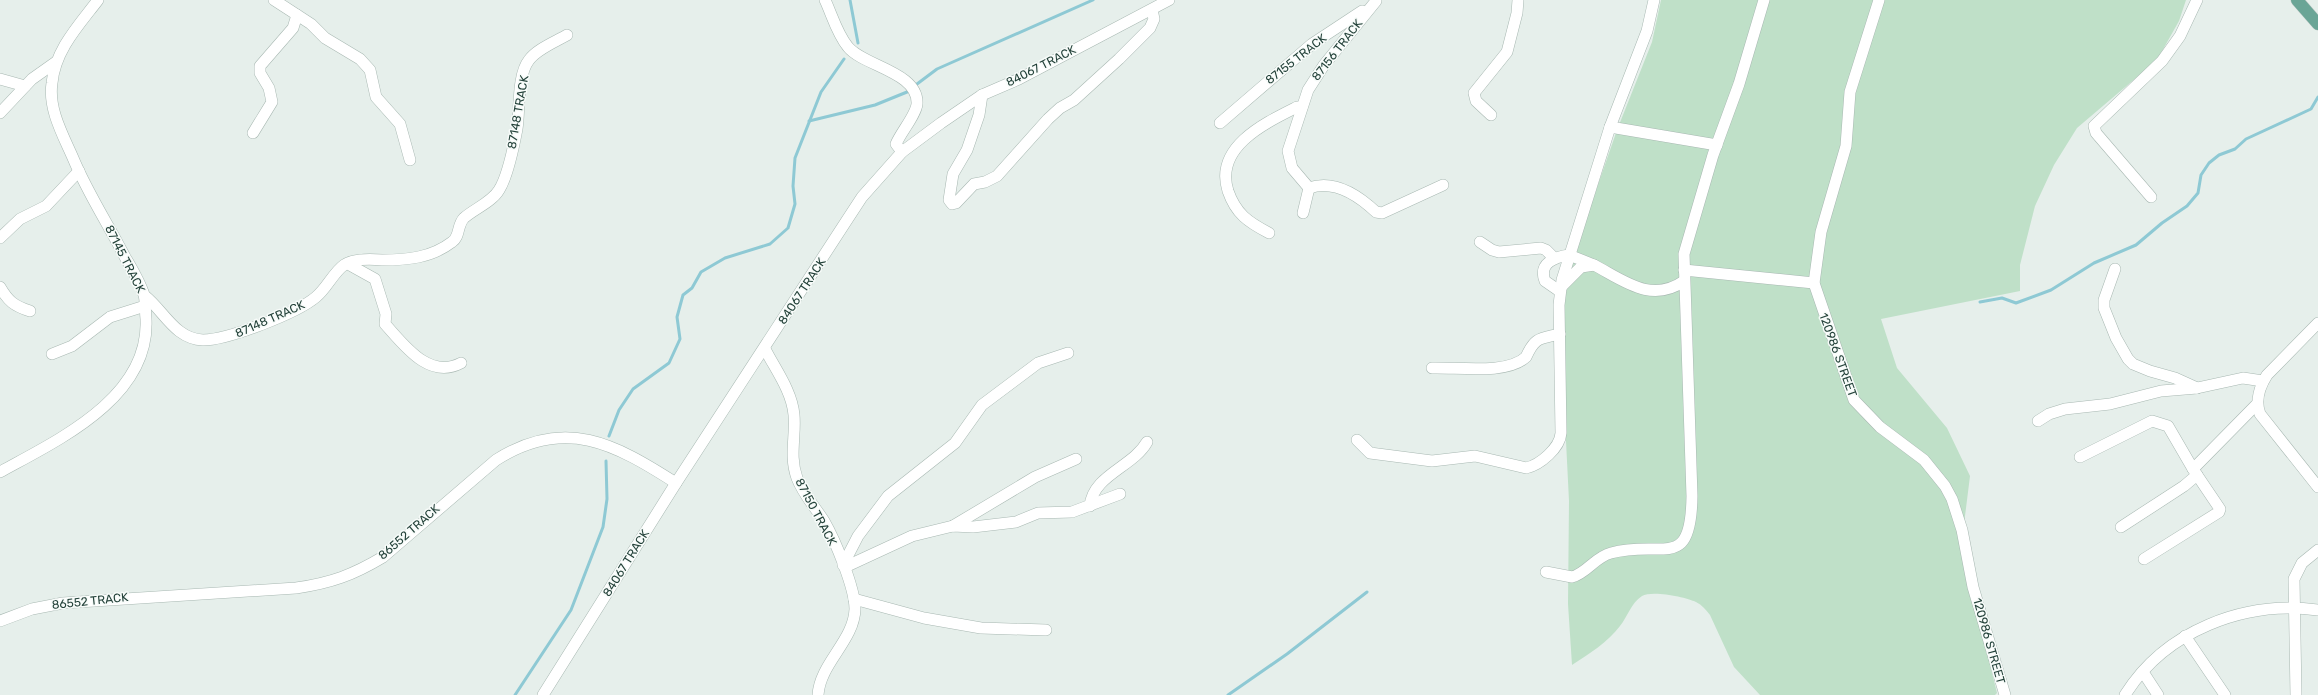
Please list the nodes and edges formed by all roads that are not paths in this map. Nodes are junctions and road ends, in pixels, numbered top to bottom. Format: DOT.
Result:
graph roads {
  1 [pos="98,0"];
  2 [pos="274,0"];
  3 [pos="825,0"];
  4 [pos="1169,0"];
  5 [pos="1377,0"];
  6 [pos="1518,0"];
  7 [pos="1654,0"];
  8 [pos="1764,0"];
  9 [pos="1879,0"];
  10 [pos="2197,0"];
  11 [pos="2297,0"];
  12 [pos="1152,10"];
  13 [pos="297,15"];
  14 [pos="2318,24"];
  15 [pos="567,35"];
  16 [pos="56,62"];
  17 [pos="0,79"];
  18 [pos="25,86"];
  19 [pos="982,95"];
  20 [pos="1302,107"];
  21 [pos="0,113"];
  22 [pos="1492,115"];
  23 [pos="1220,123"];
  24 [pos="1610,127"];
  25 [pos="253,133"];
  26 [pos="1717,145"];
  27 [pos="902,152"];
  28 [pos="410,160"];
  29 [pos="78,171"];
  30 [pos="1443,185"];
  31 [pos="1309,188"];
  32 [pos="2151,197"];
  33 [pos="1303,213"];
  34 [pos="1269,233"];
  35 [pos="0,238"];
  36 [pos="1480,242"];
  37 [pos="1569,256"];
  38 [pos="1554,258"];
  39 [pos="348,264"];
  40 [pos="1594,265"];
  41 [pos="2115,269"];
  42 [pos="1684,270"];
  43 [pos="1684,282"];
  44 [pos="1814,283"];
  45 [pos="0,287"];
  46 [pos="1560,289"];
  47 [pos="145,301"];
  48 [pos="30,311"];
  49 [pos="2318,323"];
  50 [pos="1560,334"];
  51 [pos="765,349"];
  52 [pos="1068,353"];
  53 [pos="52,354"];
  54 [pos="461,363"];
  55 [pos="1432,368"];
  56 [pos="2263,381"];
  57 [pos="2197,388"];
  58 [pos="2256,405"];
  59 [pos="2038,421"];
  60 [pos="1357,440"];
  61 [pos="1147,442"];
  62 [pos="2080,457"];
  63 [pos="1076,459"];
  64 [pos="0,472"];
  65 [pos="2195,472"];
  66 [pos="676,483"];
  67 [pos="2318,487"];
  68 [pos="1120,494"];
  69 [pos="1090,506"];
  70 [pos="952,526"];
  71 [pos="2121,527"];
  72 [pos="2318,550"];
  73 [pos="2144,559"];
  74 [pos="844,566"];
  75 [pos="1546,572"];
  76 [pos="854,599"];
  77 [pos="2294,609"];
  78 [pos="2318,610"];
  79 [pos="0,621"];
  80 [pos="1046,630"];
  81 [pos="2186,636"];
  82 [pos="2143,672"];
  83 [pos="552,681"];
  84 [pos="543,695"];
  85 [pos="554,695"];
  86 [pos="818,695"];
  87 [pos="2005,695"];
  88 [pos="2125,695"];
  89 [pos="2158,695"];
  90 [pos="2225,695"];
  91 [pos="2296,695"];
  1 -- 16 [label="street, 87145 TRACK"];
  2 -- 13 [label="street"];
  3 -- 27 [label="street"];
  4 -- 12 [label="street, 84067 TRACK"];
  5 -- 20 [label="street, 87156 TRACK"];
  5 -- 23 [label="street, 87155 TRACK"];
  6 -- 22 [label="street"];
  7 -- 24 [label="street"];
  8 -- 26 [label="street"];
  9 -- 44 [label="street, 120986 STREET"];
  10 -- 32 [label="street"];
  11 -- 14 [label="main road"];
  12 -- 19 [label="street, 84067 TRACK"];
  12 -- 19 [label="street"];
  13 -- 25 [label="street"];
  13 -- 28 [label="street"];
  15 -- 39 [label="street, 87148 TRACK"];
  16 -- 18 [label="street"];
  16 -- 29 [label="street, 87145 TRACK"];
  17 -- 18 [label="street"];
  18 -- 21 [label="street"];
  19 -- 27 [label="street, 84067 TRACK"];
  20 -- 31 [label="street, 87156 TRACK"];
  20 -- 34 [label="street"];
  24 -- 26 [label="street"];
  24 -- 37 [label="street"];
  26 -- 42 [label="street"];
  27 -- 51 [label="street, 84067 TRACK"];
  29 -- 35 [label="street"];
  29 -- 47 [label="street, 87145 TRACK"];
  30 -- 31 [label="street"];
  31 -- 33 [label="street"];
  36 -- 38 [label="street"];
  37 -- 38 [label="street"];
  37 -- 40 [label="street"];
  37 -- 46 [label="street"];
  38 -- 46 [label="street"];
  39 -- 47 [label="street, 87148 TRACK"];
  39 -- 54 [label="street"];
  40 -- 43 [label="street"];
  40 -- 46 [label="street"];
  41 -- 57 [label="street"];
  42 -- 43 [label="street"];
  42 -- 44 [label="street"];
  43 -- 75 [label="street"];
  44 -- 87 [label="street, 120986 STREET"];
  45 -- 48 [label="street"];
  46 -- 50 [label="street"];
  47 -- 53 [label="street"];
  47 -- 64 [label="street, 87145 TRACK"];
  49 -- 56 [label="street"];
  50 -- 55 [label="street"];
  50 -- 60 [label="street"];
  51 -- 66 [label="street, 84067 TRACK"];
  51 -- 74 [label="street, 87150 TRACK"];
  52 -- 74 [label="street"];
  56 -- 57 [label="street"];
  56 -- 58 [label="street"];
  57 -- 59 [label="street"];
  58 -- 65 [label="street"];
  58 -- 67 [label="street"];
  61 -- 69 [label="street"];
  62 -- 65 [label="street"];
  63 -- 70 [label="street"];
  65 -- 71 [label="street"];
  65 -- 73 [label="street"];
  66 -- 79 [label="street, 86552 TRACK"];
  66 -- 83 [label="street, 84067 TRACK"];
  68 -- 69 [label="street"];
  69 -- 70 [label="street"];
  70 -- 74 [label="street"];
  72 -- 77 [label="street"];
  74 -- 76 [label="street, 87150 TRACK"];
  76 -- 80 [label="street"];
  76 -- 86 [label="street, 87150 TRACK"];
  77 -- 78 [label="street"];
  77 -- 81 [label="street"];
  77 -- 91 [label="street"];
  81 -- 82 [label="street"];
  81 -- 90 [label="street"];
  82 -- 88 [label="street"];
  82 -- 89 [label="street"];
  83 -- 84 [label="street, 84067 TRACK"];
  83 -- 85 [label="street"];
}
